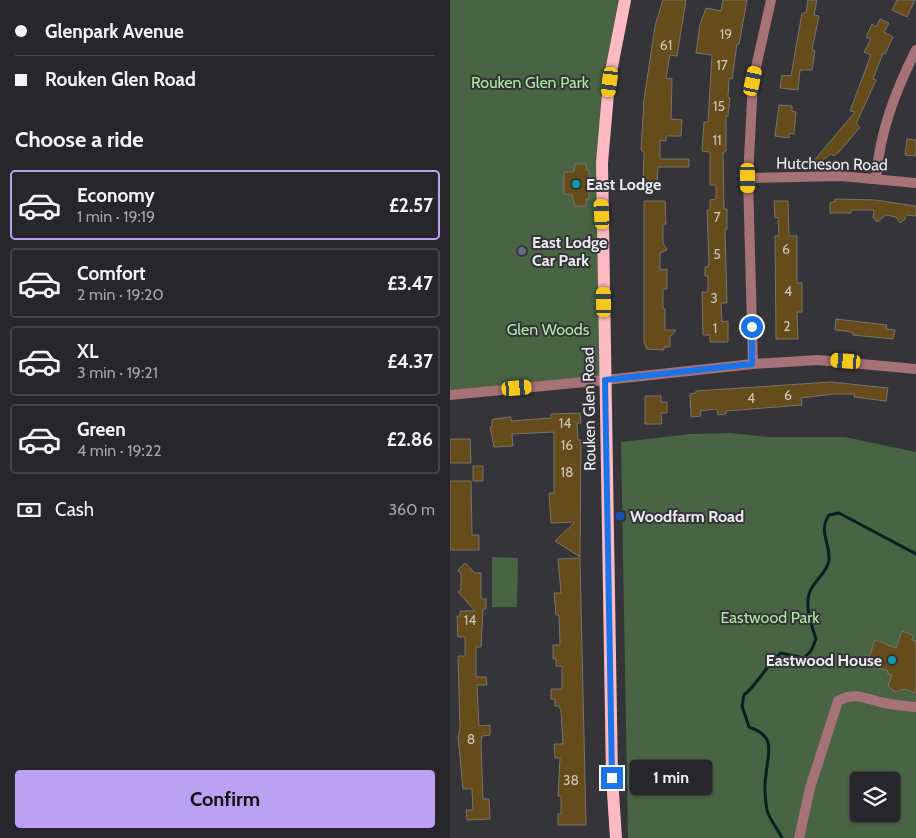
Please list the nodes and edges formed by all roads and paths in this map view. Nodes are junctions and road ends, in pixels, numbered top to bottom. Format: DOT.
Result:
graph roads {
  1 [pos="625,0"];
  2 [pos="771,0"];
  3 [pos="916,50"];
  4 [pos="748,178"];
  5 [pos="876,178"];
  6 [pos="916,183"];
  7 [pos="752,364"];
  8 [pos="916,369"];
  9 [pos="605,380"];
  10 [pos="450,394"];
  11 [pos="916,707"];
  12 [pos="614,819"];
  13 [pos="610,838"];
  14 [pos="616,838"];
  15 [pos="799,838"];
  1 -- 9 [label="main road, Rouken Glen Road"];
  2 -- 4 [label="street"];
  3 -- 5 [label="street"];
  4 -- 5 [label="street, Hutcheson Road"];
  4 -- 7 [label="street"];
  5 -- 6 [label="street, Hutcheson Road"];
  7 -- 8 [label="street"];
  7 -- 9 [label="street"];
  9 -- 10 [label="street"];
  9 -- 12 [label="main road, Rouken Glen Road"];
  11 -- 15 [label="street"];
  12 -- 13 [label="main road, Rouken Glen Road"];
  12 -- 14 [label="main road, Rouken Glen Road"];
}
